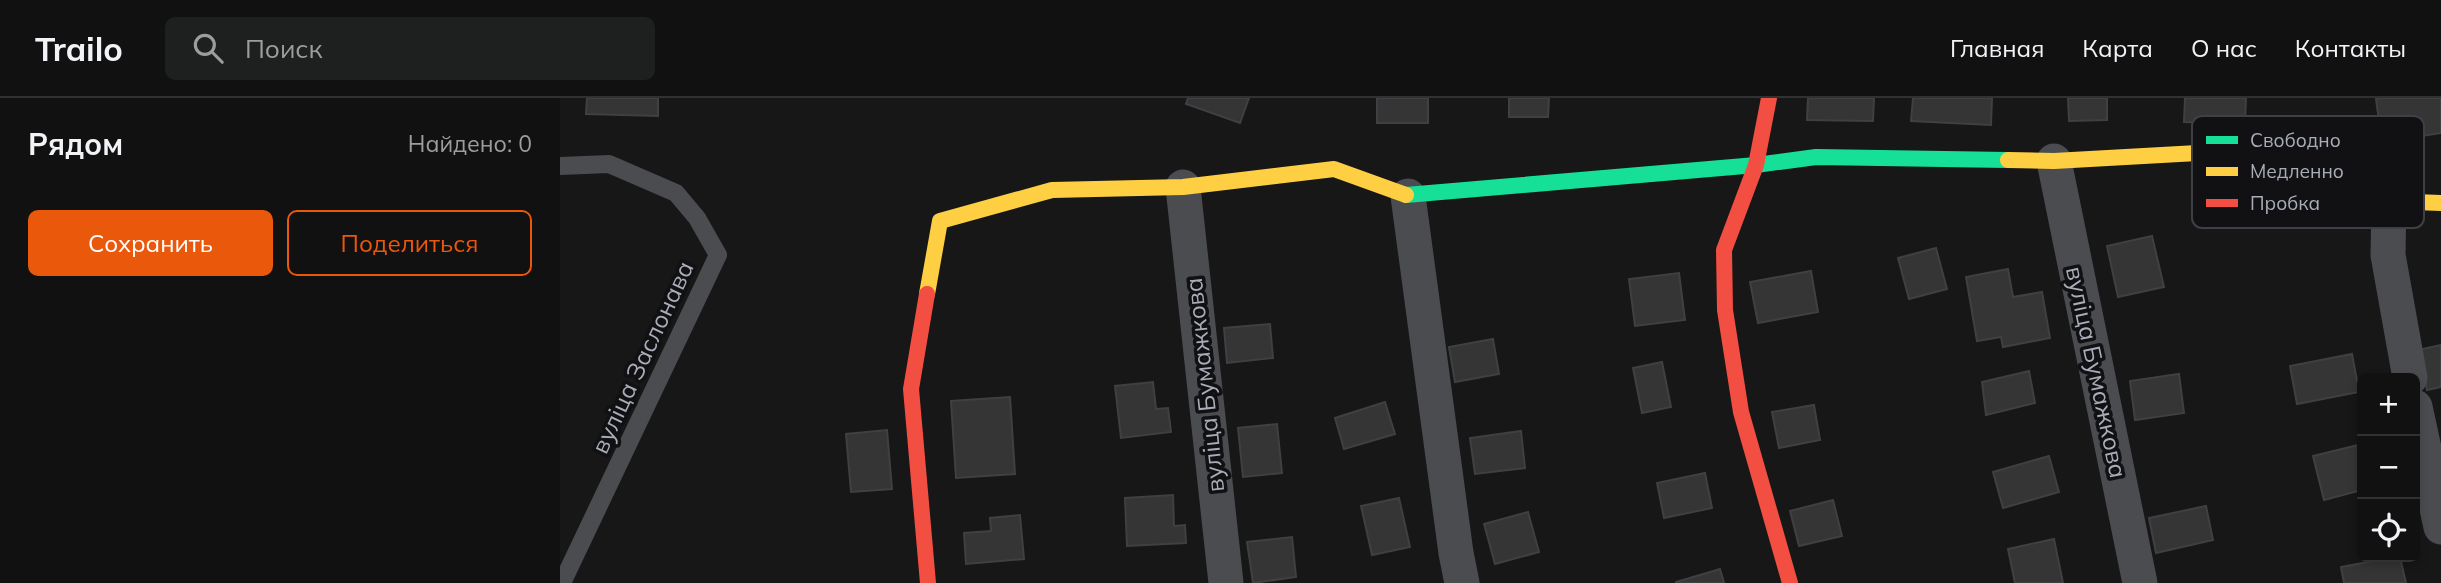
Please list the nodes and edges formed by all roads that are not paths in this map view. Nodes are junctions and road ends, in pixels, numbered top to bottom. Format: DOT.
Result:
graph roads {
  1 [pos="1769,98"];
  2 [pos="2192,153"];
  3 [pos="2053,161"];
  4 [pos="1756,165"];
  5 [pos="560,166"];
  6 [pos="1183,187"];
  7 [pos="1408,197"];
  8 [pos="2388,228"];
  9 [pos="2409,373"];
  10 [pos="2420,430"];
  11 [pos="2441,527"];
  12 [pos="562,583"];
  13 [pos="928,583"];
  14 [pos="1226,583"];
  15 [pos="1462,583"];
  16 [pos="1790,583"];
  17 [pos="2140,583"];
  1 -- 4 [label="street"];
  2 -- 3 [label="street"];
  3 -- 4 [label="street"];
  3 -- 17 [label="street, вуліца Бумажкова"];
  4 -- 7 [label="street"];
  4 -- 16 [label="street"];
  5 -- 12 [label="lane, вуліца Заслонава"];
  6 -- 7 [label="street"];
  6 -- 13 [label="street"];
  6 -- 14 [label="street, вуліца Бумажкова"];
  7 -- 15 [label="street"];
  8 -- 9 [label="street"];
  10 -- 11 [label="street"];
}
